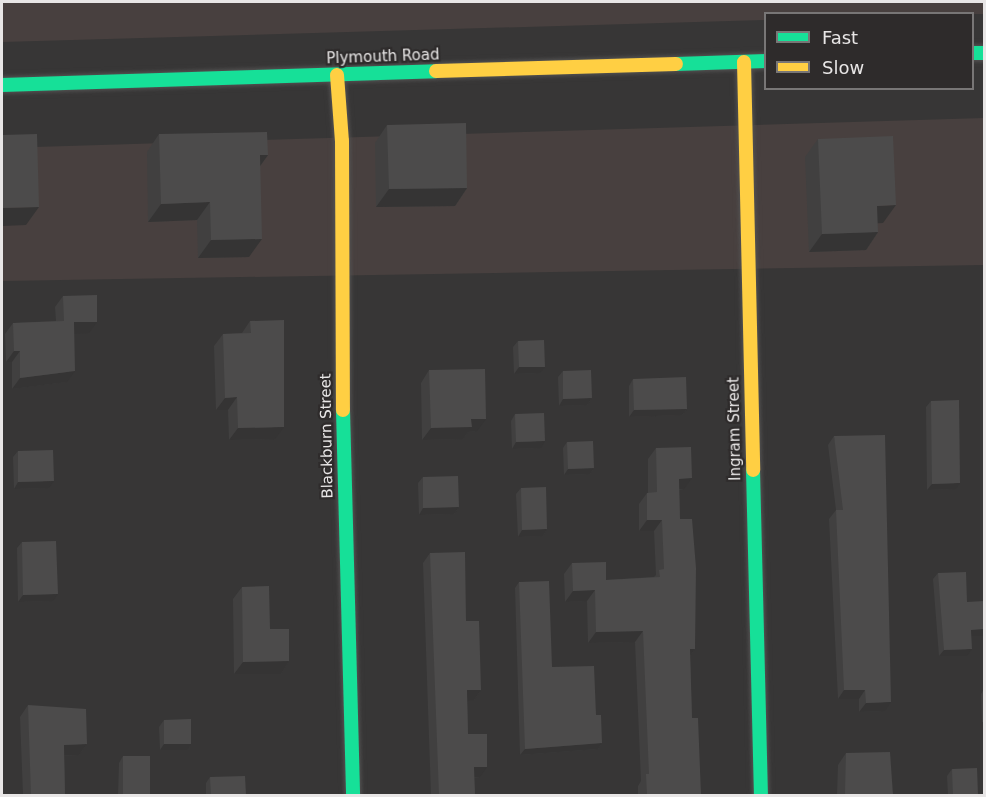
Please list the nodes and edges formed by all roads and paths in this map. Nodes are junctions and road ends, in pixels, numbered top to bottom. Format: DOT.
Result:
graph roads {
  1 [pos="764,61"];
  2 [pos="744,62"];
  3 [pos="337,75"];
  4 [pos="2,85"];
  5 [pos="353,795"];
  6 [pos="761,795"];
  1 -- 2 [label="street, Plymouth Road"];
  2 -- 3 [label="street, Plymouth Road"];
  2 -- 6 [label="street, Ingram Street"];
  3 -- 4 [label="street, Plymouth Road"];
  3 -- 5 [label="street, Blackburn Street"];
}
